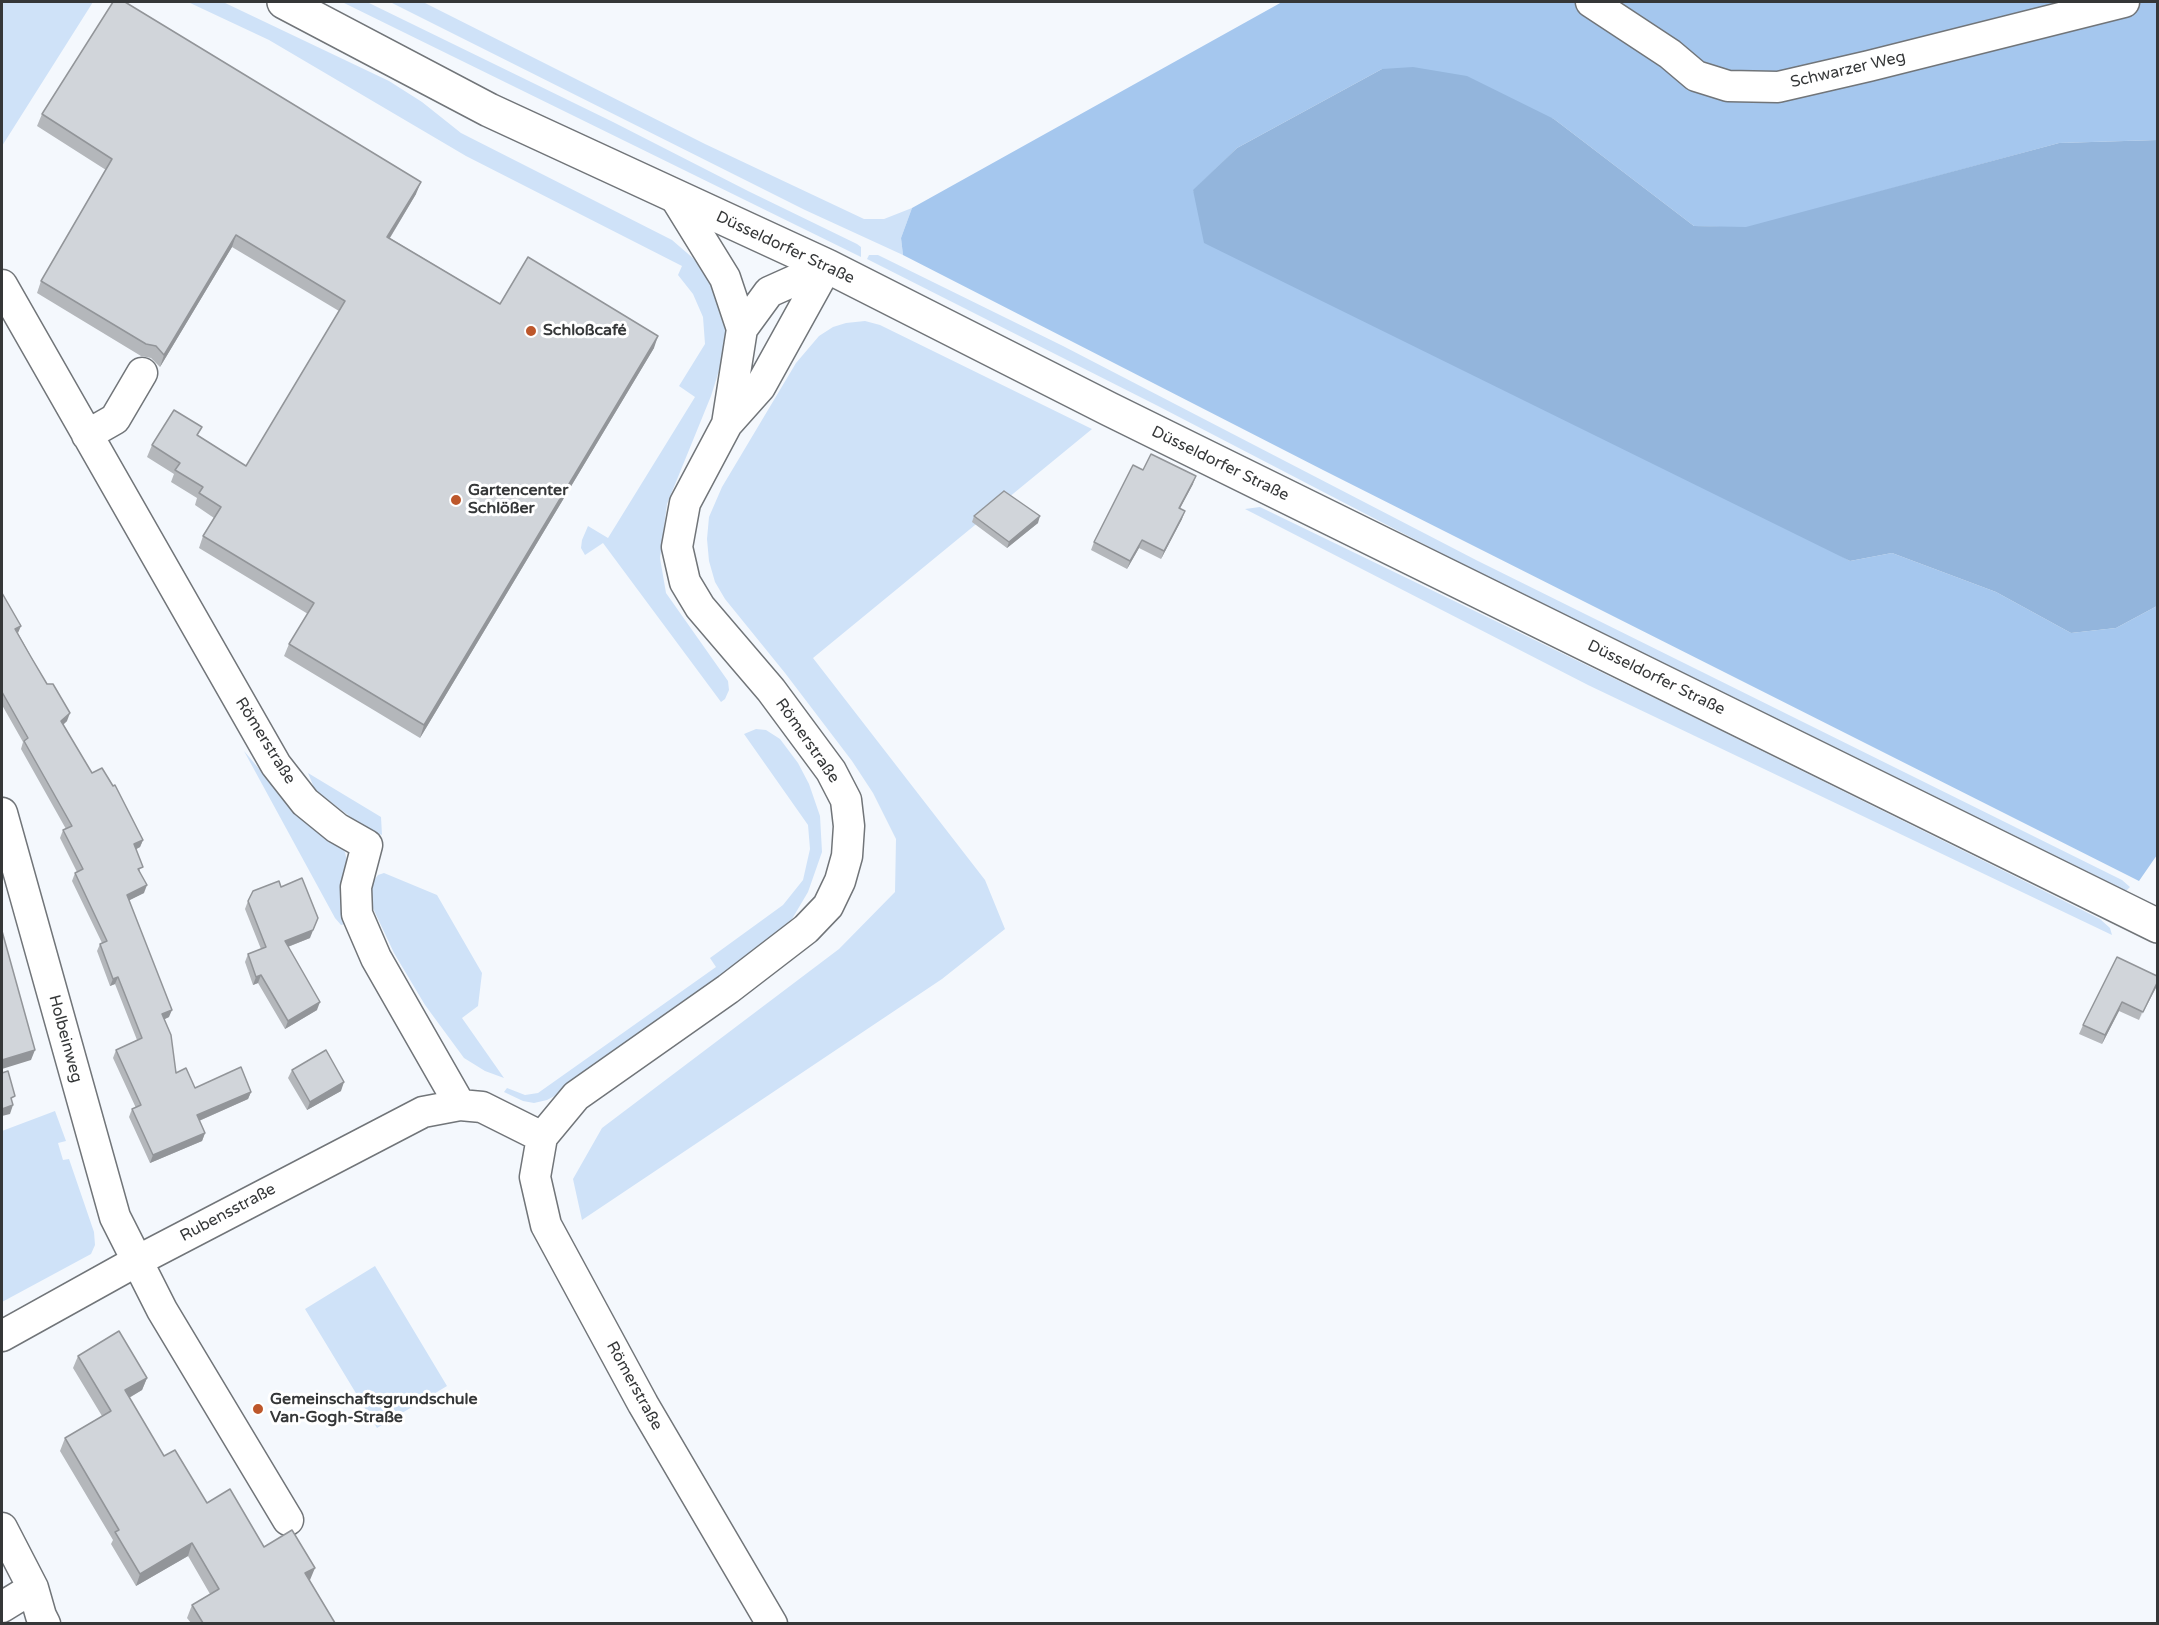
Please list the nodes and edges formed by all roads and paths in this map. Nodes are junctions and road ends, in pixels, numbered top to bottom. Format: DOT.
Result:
graph roads {
  1 [pos="284,2"];
  2 [pos="1591,2"];
  3 [pos="2124,2"];
  4 [pos="675,197"];
  5 [pos="827,266"];
  6 [pos="2,285"];
  7 [pos="742,328"];
  8 [pos="142,372"];
  9 [pos="727,424"];
  10 [pos="87,435"];
  11 [pos="2,813"];
  12 [pos="8,853"];
  13 [pos="2157,926"];
  14 [pos="460,1105"];
  15 [pos="542,1137"];
  16 [pos="137,1261"];
  17 [pos="2,1336"];
  18 [pos="288,1520"];
  19 [pos="2,1528"];
  20 [pos="33,1588"];
  21 [pos="2,1607"];
  22 [pos="45,1623"];
  23 [pos="772,1623"];
  1 -- 4 [label="main road, Düsseldorfer Straße"];
  2 -- 3 [label="street, Schwarzer Weg"];
  4 -- 5 [label="main road, Düsseldorfer Straße"];
  4 -- 7 [label="street"];
  5 -- 7 [label="street, Römerstraße"];
  5 -- 9 [label="street, Römerstraße"];
  5 -- 13 [label="main road, Düsseldorfer Straße"];
  6 -- 10 [label="street, Römerstraße"];
  7 -- 9 [label="street, Römerstraße"];
  8 -- 10 [label="street"];
  9 -- 15 [label="street, Römerstraße"];
  10 -- 14 [label="street, Römerstraße"];
  11 -- 12 [label="street, Holbeinweg"];
  12 -- 16 [label="street, Holbeinweg"];
  14 -- 15 [label="street"];
  14 -- 16 [label="street, Rubensstraße"];
  15 -- 23 [label="street, Römerstraße"];
  16 -- 17 [label="street, Rubensstraße"];
  16 -- 18 [label="street, Holbeinweg"];
  19 -- 20 [label="street"];
  20 -- 21 [label="street"];
  20 -- 22 [label="street"];
}
